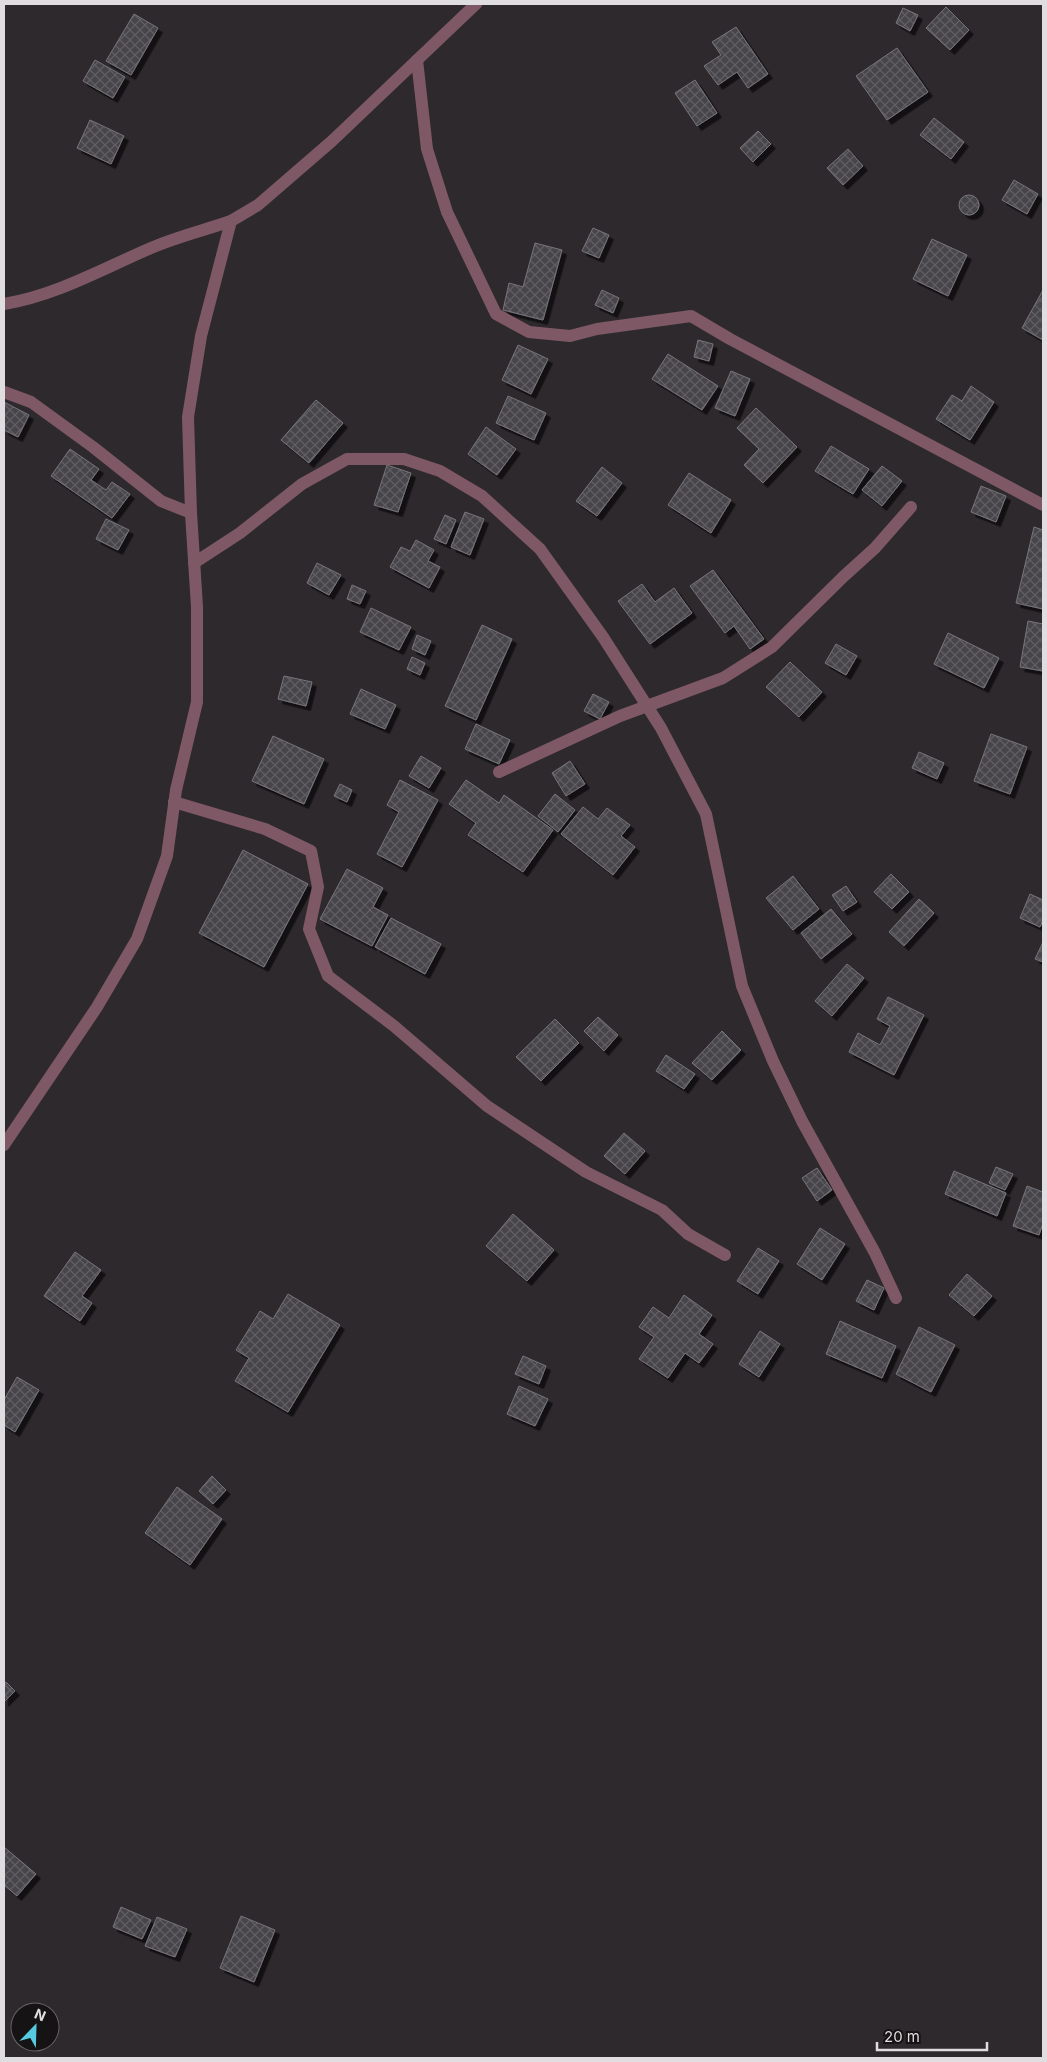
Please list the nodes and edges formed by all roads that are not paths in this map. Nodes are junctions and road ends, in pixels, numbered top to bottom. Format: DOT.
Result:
graph roads {
  1 [pos="476,4"];
  2 [pos="417,60"];
  3 [pos="231,221"];
  4 [pos="4,304"];
  5 [pos="4,392"];
  6 [pos="1043,505"];
  7 [pos="911,507"];
  8 [pos="191,513"];
  9 [pos="194,563"];
  10 [pos="646,706"];
  11 [pos="499,772"];
  12 [pos="174,802"];
  13 [pos="4,1145"];
  14 [pos="725,1255"];
  15 [pos="896,1298"];
  1 -- 2 [label="street"];
  2 -- 3 [label="street"];
  2 -- 6 [label="street"];
  3 -- 4 [label="street"];
  3 -- 8 [label="street"];
  5 -- 8 [label="street"];
  7 -- 10 [label="street"];
  8 -- 9 [label="street"];
  9 -- 10 [label="street"];
  9 -- 12 [label="street"];
  10 -- 11 [label="street"];
  10 -- 15 [label="street"];
  12 -- 13 [label="street"];
  12 -- 14 [label="street"];
}
